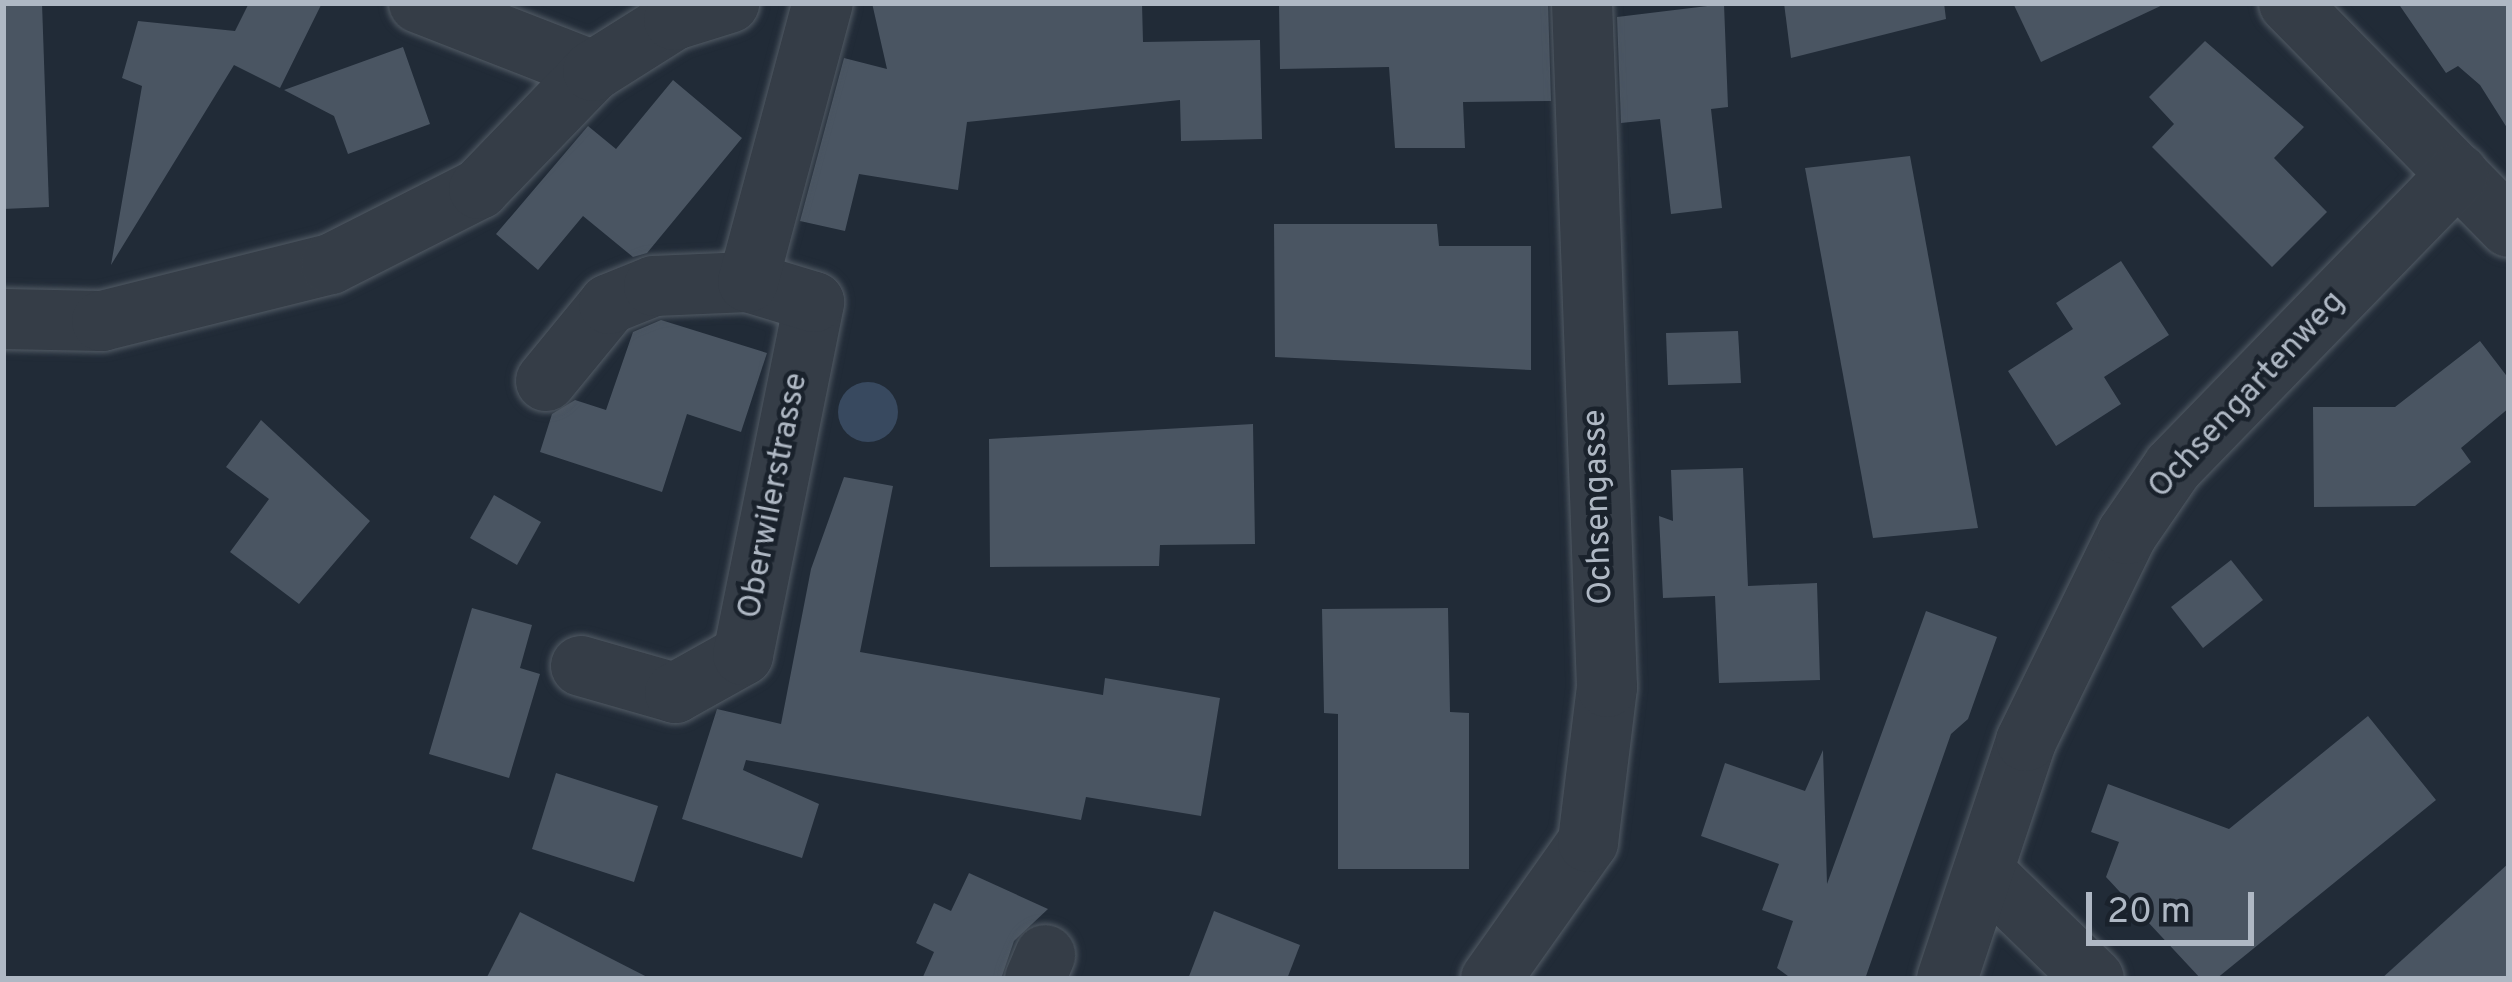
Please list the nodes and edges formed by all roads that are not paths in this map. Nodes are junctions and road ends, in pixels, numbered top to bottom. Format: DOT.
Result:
graph roads {
  1 [pos="419,3"];
  2 [pos="729,3"];
  3 [pos="823,3"];
  4 [pos="1582,3"];
  5 [pos="2289,3"];
  6 [pos="593,71"];
  7 [pos="2458,174"];
  8 [pos="2509,227"];
  9 [pos="748,282"];
  10 [pos="3,319"];
  11 [pos="546,381"];
  12 [pos="581,666"];
  13 [pos="1987,875"];
  14 [pos="1491,979"];
  15 [pos="1947,979"];
  16 [pos="2094,979"];
  1 -- 6 [label="street"];
  2 -- 6 [label="street"];
  3 -- 9 [label="street"];
  4 -- 14 [label="street, Ochsengasse"];
  5 -- 7 [label="street"];
  6 -- 10 [label="street"];
  7 -- 8 [label="street"];
  7 -- 13 [label="street, Ochsengartenweg"];
  9 -- 11 [label="street, Oberwilerstrasse"];
  9 -- 12 [label="street, Oberwilerstrasse"];
  13 -- 15 [label="street, Ochsengartenweg"];
  13 -- 16 [label="street"];
}
